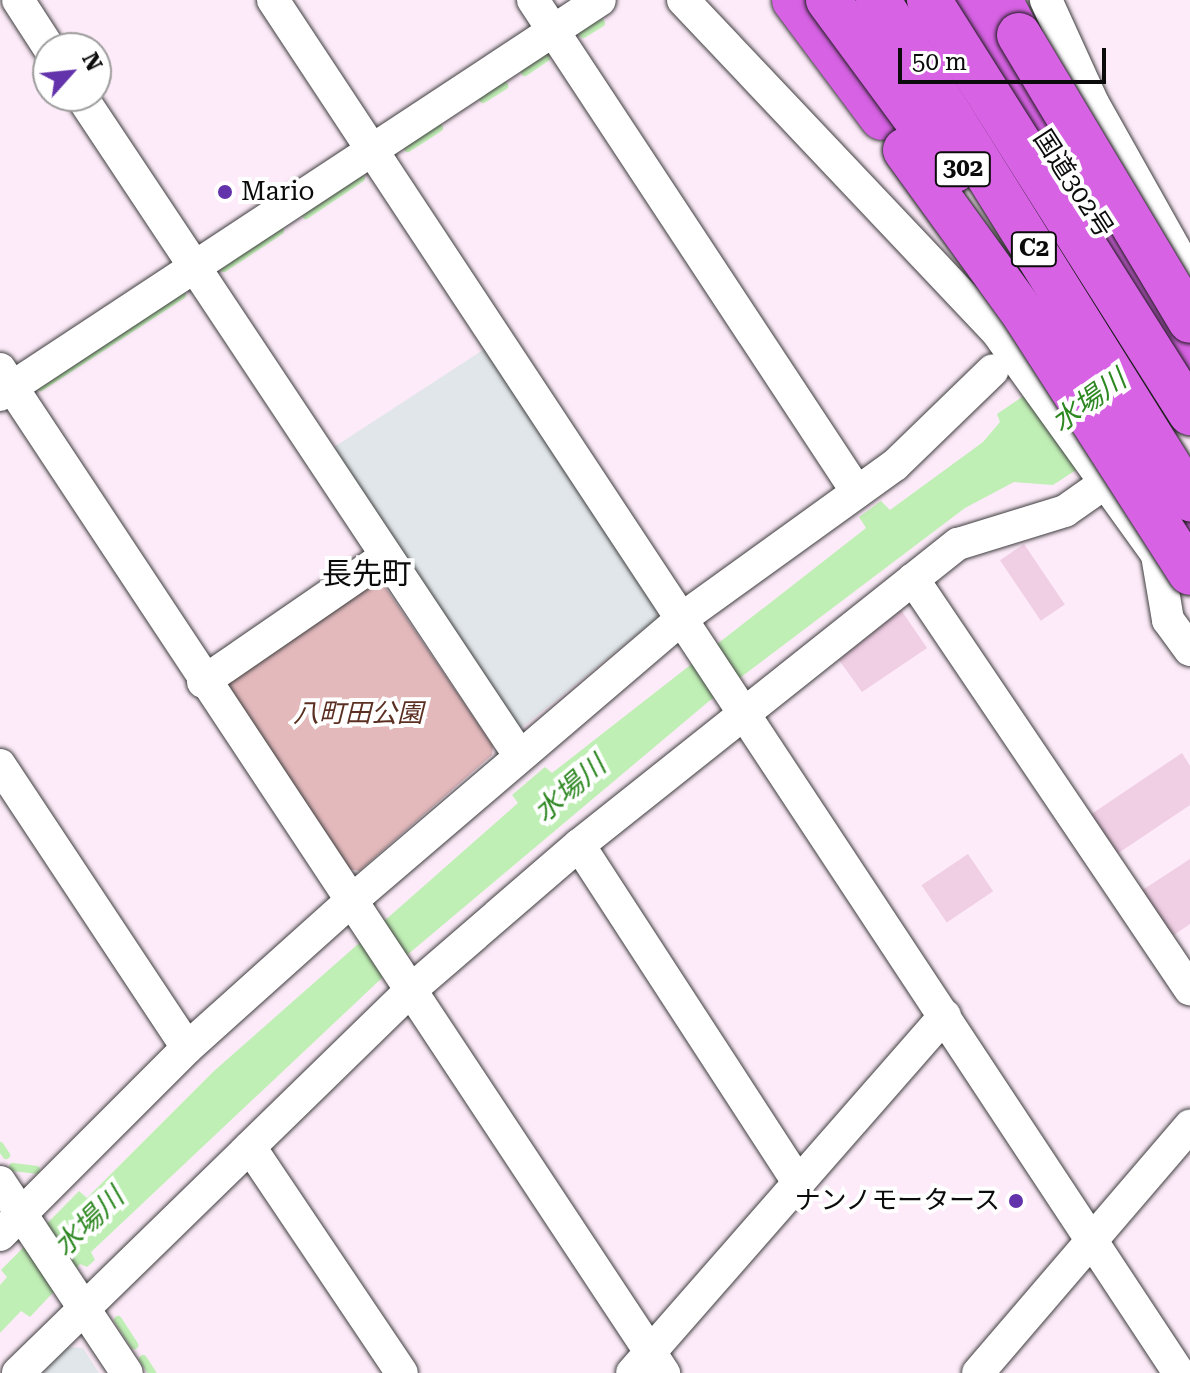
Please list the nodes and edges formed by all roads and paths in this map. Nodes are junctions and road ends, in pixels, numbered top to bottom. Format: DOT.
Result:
graph roads {
  1 [pos="18,0"];
  2 [pos="273,0"];
  3 [pos="533,0"];
  4 [pos="600,0"];
  5 [pos="683,0"];
  6 [pos="794,0"];
  7 [pos="828,0"];
  8 [pos="854,0"];
  9 [pos="878,0"];
  10 [pos="929,0"];
  11 [pos="959,0"];
  12 [pos="1046,0"];
  13 [pos="1010,17"];
  14 [pos="553,31"];
  15 [pos="39,32"];
  16 [pos="92,112"];
  17 [pos="372,150"];
  18 [pos="194,268"];
  19 [pos="1188,272"];
  20 [pos="1190,321"];
  21 [pos="1190,367"];
  22 [pos="1008,369"];
  23 [pos="4,384"];
  24 [pos="1190,394"];
  25 [pos="1190,413"];
  26 [pos="1149,447"];
  27 [pos="1102,479"];
  28 [pos="857,492"];
  29 [pos="1190,499"];
  30 [pos="1190,528"];
  31 [pos="386,556"];
  32 [pos="1179,567"];
  33 [pos="913,579"];
  34 [pos="690,627"];
  35 [pos="1190,650"];
  36 [pos="203,682"];
  37 [pos="738,699"];
  38 [pos="519,755"];
  39 [pos="0,765"];
  40 [pos="579,845"];
  41 [pos="354,908"];
  42 [pos="404,980"];
  43 [pos="1190,989"];
  44 [pos="945,1016"];
  45 [pos="187,1048"];
  46 [pos="1190,1126"];
  47 [pos="250,1147"];
  48 [pos="0,1182"];
  49 [pos="798,1182"];
  50 [pos="16,1225"];
  51 [pos="1092,1241"];
  52 [pos="78,1298"];
  53 [pos="648,1366"];
  54 [pos="18,1373"];
  55 [pos="127,1373"];
  56 [pos="402,1373"];
  57 [pos="978,1373"];
  58 [pos="1179,1373"];
  1 -- 15 [label="street"];
  2 -- 17 [label="street"];
  3 -- 14 [label="street"];
  4 -- 14 [label="street"];
  5 -- 22 [label="street"];
  6 -- 32 [label="highway, bridge"];
  7 -- 26 [label="highway, bridge"];
  8 -- 26 [label="highway, 302"];
  9 -- 26 [label="highway, C2, bridge"];
  10 -- 25 [label="highway, C2, bridge"];
  11 -- 21 [label="highway, 国道302号"];
  11 -- 24 [label="highway"];
  12 -- 19 [label="street"];
  13 -- 20 [label="highway, bridge"];
  14 -- 17 [label="street"];
  14 -- 28 [label="street"];
  16 -- 18 [label="street"];
  17 -- 18 [label="street"];
  17 -- 34 [label="street"];
  18 -- 23 [label="street"];
  18 -- 31 [label="street"];
  22 -- 27 [label="street"];
  22 -- 28 [label="street"];
  23 -- 36 [label="street"];
  26 -- 29 [label="highway, C2, bridge"];
  26 -- 30 [label="highway, 302"];
  27 -- 32 [label="street"];
  27 -- 33 [label="street"];
  28 -- 34 [label="street"];
  31 -- 36 [label="street"];
  31 -- 38 [label="street"];
  32 -- 35 [label="street"];
  33 -- 37 [label="street"];
  33 -- 43 [label="street"];
  34 -- 37 [label="street"];
  34 -- 38 [label="street"];
  36 -- 41 [label="street"];
  37 -- 40 [label="street"];
  37 -- 44 [label="street"];
  38 -- 41 [label="street"];
  39 -- 45 [label="street"];
  40 -- 42 [label="street"];
  40 -- 49 [label="street"];
  41 -- 42 [label="street"];
  41 -- 45 [label="street"];
  42 -- 47 [label="street"];
  42 -- 53 [label="street"];
  44 -- 49 [label="street"];
  44 -- 51 [label="street"];
  45 -- 50 [label="street"];
  46 -- 51 [label="street"];
  47 -- 52 [label="street"];
  47 -- 56 [label="street"];
  48 -- 50 [label="street"];
  49 -- 53 [label="street"];
  50 -- 52 [label="street"];
  51 -- 57 [label="street"];
  51 -- 58 [label="street"];
  52 -- 54 [label="street"];
  52 -- 55 [label="street"];
}
